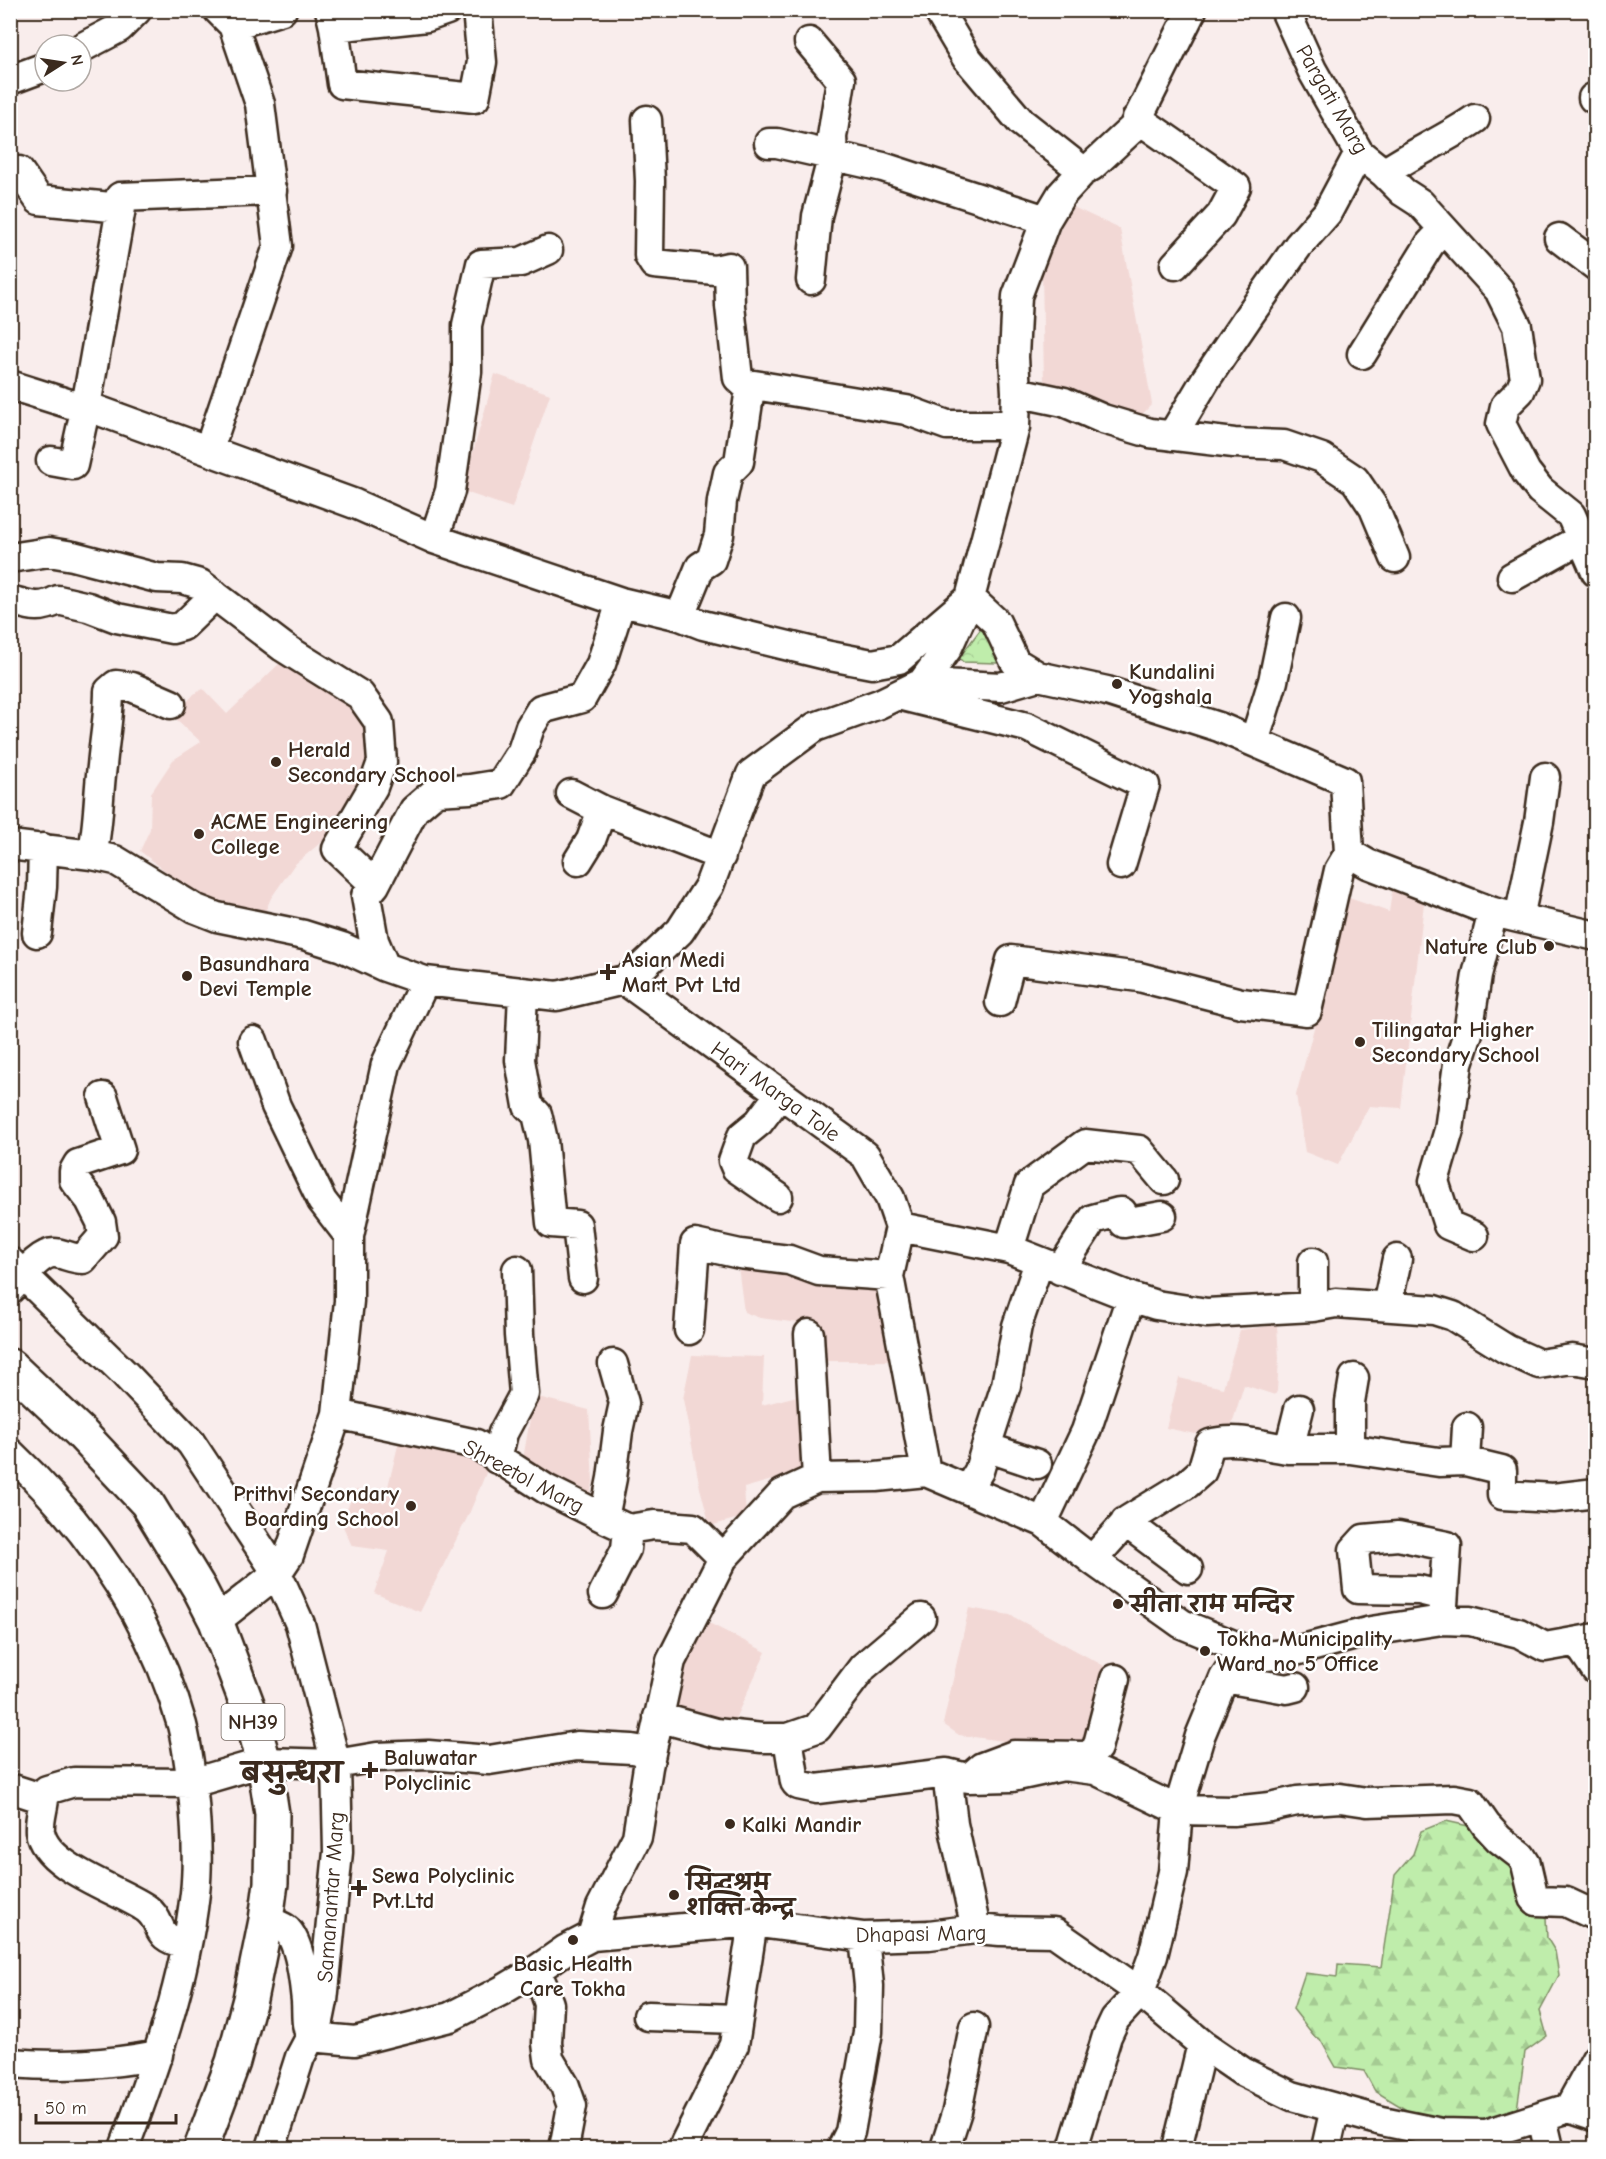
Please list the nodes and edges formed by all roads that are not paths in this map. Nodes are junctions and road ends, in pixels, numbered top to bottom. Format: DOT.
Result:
graph roads {
  1 [pos="137,10"];
  2 [pos="282,10"];
  3 [pos="447,10"];
  4 [pos="477,10"];
  5 [pos="938,10"];
  6 [pos="1192,10"];
  7 [pos="1285,10"];
  8 [pos="226,18"];
  9 [pos="332,19"];
  10 [pos="93,42"];
  11 [pos="809,42"];
  12 [pos="33,71"];
  13 [pos="10,80"];
  14 [pos="1137,118"];
  15 [pos="1475,119"];
  16 [pos="647,120"];
  17 [pos="769,143"];
  18 [pos="1359,153"];
  19 [pos="833,155"];
  20 [pos="1083,171"];
  21 [pos="10,173"];
  22 [pos="1384,173"];
  23 [pos="272,191"];
  24 [pos="121,208"];
  25 [pos="1046,220"];
  26 [pos="1443,230"];
  27 [pos="1559,238"];
  28 [pos="548,250"];
  29 [pos="1175,265"];
  30 [pos="1596,266"];
  31 [pos="811,280"];
  32 [pos="1362,354"];
  33 [pos="10,385"];
  34 [pos="749,388"];
  35 [pos="1017,393"];
  36 [pos="86,406"];
  37 [pos="1015,427"];
  38 [pos="1172,435"];
  39 [pos="209,449"];
  40 [pos="51,461"];
  41 [pos="1582,538"];
  42 [pos="434,539"];
  43 [pos="10,558"];
  44 [pos="1395,558"];
  45 [pos="1596,572"];
  46 [pos="1512,577"];
  47 [pos="215,595"];
  48 [pos="970,598"];
  49 [pos="10,600"];
  50 [pos="621,602"];
  51 [pos="680,616"];
  52 [pos="1286,618"];
  53 [pos="1038,676"];
  54 [pos="910,689"];
  55 [pos="171,704"];
  56 [pos="1254,742"];
  57 [pos="1545,777"];
  58 [pos="570,795"];
  59 [pos="602,810"];
  60 [pos="10,844"];
  61 [pos="43,848"];
  62 [pos="1349,852"];
  63 [pos="92,855"];
  64 [pos="721,856"];
  65 [pos="578,861"];
  66 [pos="1121,865"];
  67 [pos="375,885"];
  68 [pos="1506,915"];
  69 [pos="37,933"];
  70 [pos="1596,936"];
  71 [pos="385,967"];
  72 [pos="624,980"];
  73 [pos="425,981"];
  74 [pos="523,993"];
  75 [pos="1000,1002"];
  76 [pos="252,1041"];
  77 [pos="780,1094"];
  78 [pos="104,1097"];
  79 [pos="1164,1180"];
  80 [pos="778,1197"];
  81 [pos="1162,1216"];
  82 [pos="900,1227"];
  83 [pos="349,1236"];
  84 [pos="1473,1236"];
  85 [pos="1009,1249"];
  86 [pos="1397,1259"];
  87 [pos="1314,1262"];
  88 [pos="1049,1266"];
  89 [pos="517,1270"];
  90 [pos="15,1275"];
  91 [pos="890,1276"];
  92 [pos="583,1278"];
  93 [pos="1131,1297"];
  94 [pos="1387,1306"];
  95 [pos="1313,1307"];
  96 [pos="689,1330"];
  97 [pos="809,1334"];
  98 [pos="1596,1363"];
  99 [pos="613,1364"];
  100 [pos="10,1366"];
  101 [pos="1354,1378"];
  102 [pos="1299,1409"];
  103 [pos="337,1414"];
  104 [pos="1467,1427"];
  105 [pos="987,1447"];
  106 [pos="1289,1449"];
  107 [pos="1350,1449"];
  108 [pos="10,1452"];
  109 [pos="497,1459"];
  110 [pos="1465,1461"];
  111 [pos="1037,1464"];
  112 [pos="926,1472"];
  113 [pos="817,1478"];
  114 [pos="968,1489"];
  115 [pos="1596,1493"];
  116 [pos="1043,1522"];
  117 [pos="1125,1522"];
  118 [pos="616,1524"];
  119 [pos="723,1558"];
  120 [pos="1092,1560"];
  121 [pos="1188,1569"];
  122 [pos="277,1573"];
  123 [pos="603,1594"];
  124 [pos="921,1618"];
  125 [pos="216,1621"];
  126 [pos="1586,1640"];
  127 [pos="1243,1649"];
  128 [pos="1596,1670"];
  129 [pos="1224,1678"];
  130 [pos="1115,1679"];
  131 [pos="1295,1687"];
  132 [pos="658,1717"];
  133 [pos="788,1738"];
  134 [pos="651,1752"];
  135 [pos="264,1762"];
  136 [pos="336,1764"];
  137 [pos="958,1776"];
  138 [pos="192,1783"];
  139 [pos="10,1788"];
  140 [pos="44,1799"];
  141 [pos="1178,1810"];
  142 [pos="1596,1916"];
  143 [pos="266,1920"];
  144 [pos="753,1922"];
  145 [pos="976,1929"];
  146 [pos="592,1936"];
  147 [pos="864,1937"];
  148 [pos="186,1944"];
  149 [pos="535,1971"];
  150 [pos="1140,1992"];
  151 [pos="648,2016"];
  152 [pos="737,2019"];
  153 [pos="974,2027"];
  154 [pos="311,2037"];
  155 [pos="1202,2044"];
  156 [pos="158,2055"];
  157 [pos="1596,2059"];
  158 [pos="10,2063"];
  159 [pos="1335,2108"];
  160 [pos="1582,2113"];
  161 [pos="1542,2118"];
  162 [pos="685,2143"];
  163 [pos="124,2148"];
  164 [pos="201,2148"];
  165 [pos="271,2148"];
  166 [pos="564,2148"];
  167 [pos="842,2148"];
  168 [pos="945,2148"];
  169 [pos="1072,2148"];
  170 [pos="1177,2148"];
  171 [pos="1326,2148"];
  172 [pos="1549,2148"];
  1 -- 10 [label="street"];
  2 -- 8 [label="street"];
  3 -- 9 [label="street"];
  4 -- 9 [label="street"];
  5 -- 20 [label="street"];
  6 -- 14 [label="street"];
  7 -- 18 [label="street, Pargati Marg"];
  8 -- 23 [label="street"];
  11 -- 19 [label="street"];
  12 -- 13 [label="street"];
  14 -- 20 [label="street"];
  14 -- 29 [label="street"];
  15 -- 22 [label="street"];
  16 -- 34 [label="street"];
  17 -- 19 [label="street"];
  18 -- 22 [label="street, Pargati Marg"];
  18 -- 38 [label="street"];
  19 -- 25 [label="street"];
  19 -- 31 [label="street"];
  20 -- 25 [label="street"];
  21 -- 24 [label="street"];
  22 -- 26 [label="street, Pargati Marg"];
  23 -- 24 [label="street"];
  23 -- 39 [label="street"];
  24 -- 36 [label="street"];
  25 -- 35 [label="street"];
  26 -- 32 [label="street"];
  26 -- 41 [label="street, Pargati Marg"];
  27 -- 30 [label="street"];
  28 -- 42 [label="street"];
  33 -- 36 [label="street"];
  34 -- 37 [label="street"];
  34 -- 51 [label="street"];
  35 -- 37 [label="street"];
  35 -- 38 [label="street"];
  36 -- 39 [label="street"];
  36 -- 40 [label="street"];
  37 -- 48 [label="street"];
  38 -- 44 [label="street"];
  39 -- 42 [label="street"];
  41 -- 45 [label="street, Pargati Marg"];
  41 -- 46 [label="street"];
  42 -- 50 [label="street"];
  43 -- 47 [label="street"];
  47 -- 49 [label="street"];
  47 -- 67 [label="street"];
  48 -- 51 [label="street"];
  48 -- 53 [label="street"];
  48 -- 54 [label="street"];
  50 -- 51 [label="street"];
  50 -- 67 [label="street"];
  52 -- 56 [label="street"];
  53 -- 54 [label="street"];
  53 -- 56 [label="street"];
  54 -- 64 [label="street"];
  54 -- 66 [label="street"];
  55 -- 63 [label="street"];
  56 -- 62 [label="street"];
  57 -- 68 [label="street"];
  58 -- 59 [label="street"];
  59 -- 64 [label="street"];
  59 -- 65 [label="street"];
  60 -- 61 [label="street"];
  61 -- 63 [label="street"];
  61 -- 69 [label="street"];
  62 -- 68 [label="street"];
  62 -- 75 [label="street"];
  63 -- 71 [label="street"];
  64 -- 72 [label="street"];
  67 -- 71 [label="street"];
  68 -- 70 [label="street"];
  68 -- 84 [label="street"];
  71 -- 73 [label="street"];
  72 -- 74 [label="street"];
  72 -- 77 [label="street, Hari Marga Tole"];
  73 -- 74 [label="street"];
  73 -- 83 [label="street"];
  74 -- 92 [label="street"];
  76 -- 83 [label="street"];
  77 -- 80 [label="street"];
  77 -- 82 [label="street, Hari Marga Tole"];
  78 -- 90 [label="street"];
  79 -- 85 [label="street"];
  81 -- 88 [label="street"];
  82 -- 85 [label="street"];
  82 -- 91 [label="street"];
  83 -- 103 [label="street"];
  85 -- 88 [label="street"];
  86 -- 94 [label="street"];
  87 -- 95 [label="street"];
  88 -- 93 [label="street"];
  88 -- 105 [label="street"];
  89 -- 109 [label="street"];
  90 -- 122 [label="street, Samanantar Marg"];
  91 -- 96 [label="street"];
  91 -- 112 [label="street"];
  93 -- 95 [label="street"];
  93 -- 116 [label="street"];
  94 -- 95 [label="street"];
  94 -- 98 [label="street"];
  97 -- 113 [label="street"];
  99 -- 118 [label="street, Shreetol Marg"];
  100 -- 125 [label="highway, NH39"];
  101 -- 107 [label="street"];
  102 -- 106 [label="street"];
  103 -- 109 [label="street, Shreetol Marg"];
  103 -- 122 [label="street"];
  104 -- 110 [label="street"];
  105 -- 111 [label="street"];
  105 -- 114 [label="street"];
  106 -- 107 [label="street"];
  106 -- 117 [label="street"];
  107 -- 110 [label="street"];
  108 -- 138 [label="street"];
  109 -- 118 [label="street, Shreetol Marg"];
  110 -- 115 [label="street"];
  112 -- 113 [label="street"];
  112 -- 114 [label="street"];
  113 -- 119 [label="street"];
  114 -- 116 [label="street"];
  116 -- 120 [label="street"];
  117 -- 120 [label="street"];
  117 -- 121 [label="street"];
  118 -- 119 [label="street"];
  118 -- 123 [label="street"];
  119 -- 132 [label="street"];
  120 -- 127 [label="street"];
  122 -- 125 [label="street"];
  122 -- 136 [label="street, Samanantar Marg"];
  124 -- 133 [label="street"];
  125 -- 135 [label="highway, NH39"];
  126 -- 127 [label="street"];
  126 -- 128 [label="street"];
  127 -- 129 [label="street"];
  129 -- 131 [label="street"];
  129 -- 141 [label="street"];
  130 -- 137 [label="street"];
  132 -- 133 [label="street"];
  132 -- 134 [label="street"];
  133 -- 137 [label="street"];
  134 -- 136 [label="street"];
  134 -- 146 [label="street"];
  135 -- 136 [label="street"];
  135 -- 138 [label="street"];
  135 -- 143 [label="highway, NH39"];
  136 -- 154 [label="street, Samanantar Marg"];
  137 -- 141 [label="street"];
  137 -- 145 [label="street"];
  138 -- 140 [label="street"];
  138 -- 148 [label="street"];
  139 -- 140 [label="street"];
  140 -- 148 [label="street"];
  141 -- 142 [label="street"];
  141 -- 150 [label="street"];
  143 -- 154 [label="street"];
  143 -- 164 [label="highway, NH39"];
  144 -- 146 [label="street, Dhapasi Marg"];
  144 -- 147 [label="street, Dhapasi Marg"];
  144 -- 152 [label="street"];
  145 -- 147 [label="street, Dhapasi Marg"];
  145 -- 150 [label="street, Dhapasi Marg"];
  146 -- 149 [label="street, Dhapasi Marg"];
  147 -- 167 [label="street"];
  148 -- 156 [label="street"];
  149 -- 154 [label="street, Dhapasi Marg"];
  149 -- 166 [label="street"];
  150 -- 155 [label="street, Dhapasi Marg"];
  150 -- 169 [label="street"];
  151 -- 152 [label="street"];
  152 -- 162 [label="street"];
  153 -- 168 [label="street"];
  154 -- 165 [label="street, Samanantar Marg"];
  155 -- 159 [label="street, Dhapasi Marg"];
  155 -- 170 [label="street"];
  156 -- 158 [label="street"];
  156 -- 163 [label="street"];
  157 -- 160 [label="street"];
  159 -- 161 [label="street, Dhapasi Marg"];
  159 -- 171 [label="street"];
  160 -- 161 [label="street, Dhapasi Marg"];
  161 -- 172 [label="street"];
}
